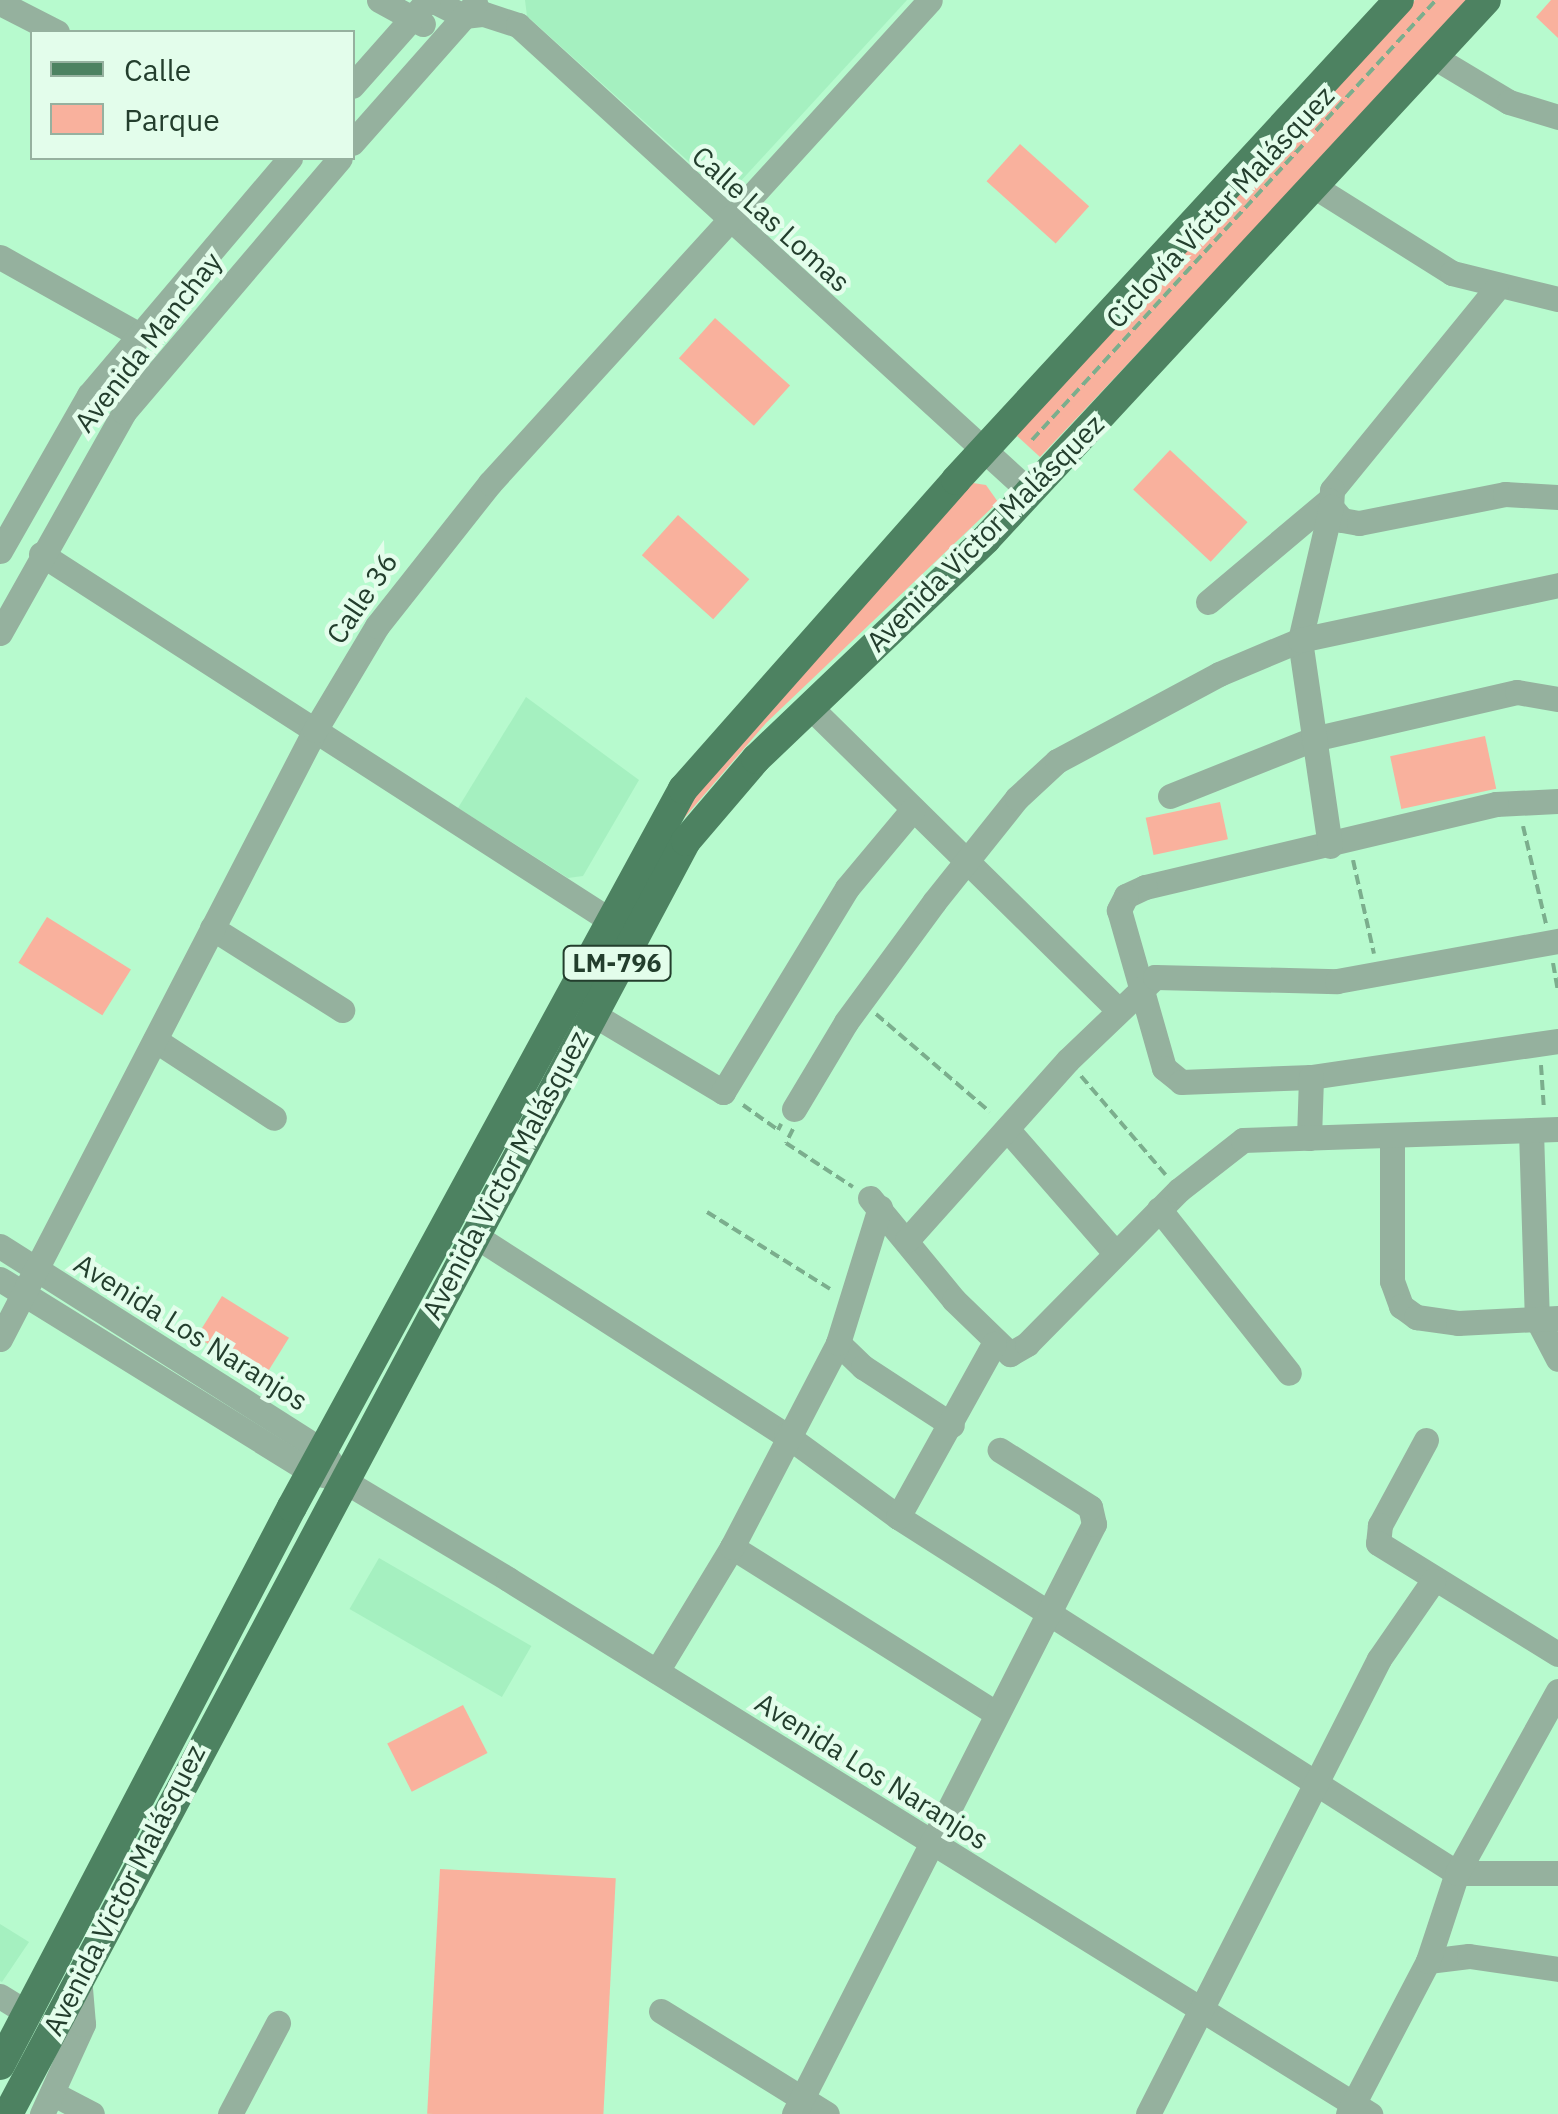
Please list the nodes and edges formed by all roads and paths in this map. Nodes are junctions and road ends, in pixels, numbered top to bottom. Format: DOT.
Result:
graph roads {
  1 [pos="380,0"];
  2 [pos="930,0"];
  3 [pos="1399,0"];
  4 [pos="1436,0"];
  5 [pos="1486,0"];
  6 [pos="0,3"];
  7 [pos="424,6"];
  8 [pos="471,8"];
  9 [pos="53,30"];
  10 [pos="445,38"];
  11 [pos="1434,57"];
  12 [pos="355,83"];
  13 [pos="1558,117"];
  14 [pos="355,140"];
  15 [pos="288,160"];
  16 [pos="338,160"];
  17 [pos="1314,187"];
  18 [pos="728,220"];
  19 [pos="0,257"];
  20 [pos="1496,288"];
  21 [pos="1558,299"];
  22 [pos="138,334"];
  23 [pos="1032,440"];
  24 [pos="983,451"];
  25 [pos="1029,491"];
  26 [pos="1558,497"];
  27 [pos="1330,504"];
  28 [pos="0,552"];
  29 [pos="41,554"];
  30 [pos="1558,585"];
  31 [pos="1208,602"];
  32 [pos="0,633"];
  33 [pos="1300,640"];
  34 [pos="1558,700"];
  35 [pos="810,707"];
  36 [pos="315,730"];
  37 [pos="1313,739"];
  38 [pos="1170,796"];
  39 [pos="1558,802"];
  40 [pos="913,810"];
  41 [pos="1521,816"];
  42 [pos="1339,844"];
  43 [pos="967,860"];
  44 [pos="608,919"];
  45 [pos="212,928"];
  46 [pos="1552,940"];
  47 [pos="1378,975"];
  48 [pos="1144,983"];
  49 [pos="1558,992"];
  50 [pos="1117,1009"];
  51 [pos="342,1010"];
  52 [pos="871,1010"];
  53 [pos="591,1013"];
  54 [pos="155,1040"];
  55 [pos="1549,1048"];
  56 [pos="1079,1073"];
  57 [pos="1311,1077"];
  58 [pos="743,1105"];
  59 [pos="794,1109"];
  60 [pos="274,1118"];
  61 [pos="1001,1123"];
  62 [pos="1544,1126"];
  63 [pos="1392,1137"];
  64 [pos="1309,1138"];
  65 [pos="1166,1176"];
  66 [pos="875,1202"];
  67 [pos="1158,1210"];
  68 [pos="707,1212"];
  69 [pos="474,1235"];
  70 [pos="907,1240"];
  71 [pos="0,1246"];
  72 [pos="1115,1253"];
  73 [pos="36,1269"];
  74 [pos="0,1279"];
  75 [pos="23,1294"];
  76 [pos="844,1297"];
  77 [pos="1548,1319"];
  78 [pos="0,1338"];
  79 [pos="838,1343"];
  80 [pos="994,1344"];
  81 [pos="1558,1359"];
  82 [pos="1289,1373"];
  83 [pos="952,1425"];
  84 [pos="786,1434"];
  85 [pos="1426,1440"];
  86 [pos="1000,1450"];
  87 [pos="325,1467"];
  88 [pos="898,1517"];
  89 [pos="732,1547"];
  90 [pos="1433,1580"];
  91 [pos="1052,1609"];
  92 [pos="1558,1654"];
  93 [pos="657,1670"];
  94 [pos="1558,1691"];
  95 [pos="996,1714"];
  96 [pos="1319,1784"];
  97 [pos="930,1844"];
  98 [pos="1457,1873"];
  99 [pos="1558,1873"];
  100 [pos="1428,1961"];
  101 [pos="1558,1969"];
  102 [pos="79,1976"];
  103 [pos="0,1996"];
  104 [pos="661,2010"];
  105 [pos="27,2013"];
  106 [pos="1202,2015"];
  107 [pos="278,2022"];
  108 [pos="0,2065"];
  109 [pos="47,2103"];
  110 [pos="798,2106"];
  111 [pos="1357,2111"];
  112 [pos="8,2114"];
  113 [pos="92,2114"];
  114 [pos="230,2114"];
  115 [pos="827,2114"];
  116 [pos="1148,2114"];
  1 -- 7 [label="street"];
  2 -- 18 [label="street, Calle 36"];
  3 -- 24 [label="main road, Avenida Victor Malásquez / LM-796"];
  4 -- 23 [label="path, Ciclovía Víctor Malásquez"];
  5 -- 11 [label="main road, Avenida Victor Malásquez / LM-796"];
  6 -- 9 [label="street"];
  7 -- 8 [label="street, Calle Las Lomas"];
  7 -- 10 [label="street"];
  7 -- 12 [label="street"];
  8 -- 10 [label="street"];
  8 -- 18 [label="street, Calle Las Lomas"];
  10 -- 14 [label="street"];
  11 -- 13 [label="street"];
  11 -- 17 [label="main road, Avenida Victor Malásquez / LM-796"];
  15 -- 22 [label="street, Avenida Manchay"];
  16 -- 29 [label="street, Avenida Manchay"];
  17 -- 20 [label="street"];
  17 -- 25 [label="main road, Avenida Victor Malásquez / LM-796"];
  18 -- 24 [label="street, Calle Las Lomas"];
  18 -- 36 [label="street, Calle 36"];
  19 -- 22 [label="street"];
  20 -- 21 [label="street"];
  20 -- 27 [label="street"];
  22 -- 28 [label="street, Avenida Manchay"];
  24 -- 25 [label="street, Calle Las Lomas"];
  24 -- 44 [label="main road, Avenida Victor Malásquez / LM-796"];
  25 -- 35 [label="main road, Avenida Victor Malásquez / LM-796"];
  26 -- 27 [label="street"];
  27 -- 31 [label="street"];
  27 -- 33 [label="street"];
  29 -- 32 [label="street, Avenida Manchay"];
  29 -- 36 [label="street"];
  30 -- 33 [label="street"];
  33 -- 37 [label="street"];
  33 -- 43 [label="street"];
  34 -- 37 [label="street"];
  35 -- 40 [label="street"];
  35 -- 53 [label="main road, Avenida Victor Malásquez / LM-796"];
  36 -- 44 [label="street"];
  36 -- 45 [label="street, Calle 36"];
  37 -- 38 [label="street"];
  37 -- 42 [label="street"];
  39 -- 42 [label="street"];
  40 -- 43 [label="street"];
  40 -- 53 [label="street"];
  41 -- 46 [label="path"];
  42 -- 47 [label="path"];
  42 -- 48 [label="street"];
  43 -- 50 [label="street"];
  43 -- 59 [label="street"];
  44 -- 87 [label="main road, Avenida Victor Malásquez / LM-796"];
  45 -- 51 [label="street"];
  45 -- 54 [label="street, Calle 36"];
  46 -- 47 [label="street"];
  46 -- 49 [label="path"];
  47 -- 48 [label="street"];
  48 -- 50 [label="street"];
  48 -- 57 [label="street"];
  50 -- 61 [label="street"];
  52 -- 61 [label="path"];
  53 -- 69 [label="main road, Avenida Victor Malásquez / LM-796"];
  54 -- 60 [label="street"];
  54 -- 73 [label="street, Calle 36"];
  55 -- 57 [label="street"];
  55 -- 62 [label="path"];
  56 -- 65 [label="path"];
  57 -- 64 [label="street"];
  58 -- 66 [label="path"];
  61 -- 70 [label="street"];
  61 -- 72 [label="street"];
  62 -- 63 [label="street"];
  62 -- 77 [label="street"];
  63 -- 64 [label="street"];
  63 -- 77 [label="street"];
  64 -- 67 [label="street"];
  66 -- 70 [label="street"];
  66 -- 79 [label="street"];
  67 -- 72 [label="street"];
  67 -- 82 [label="street"];
  68 -- 76 [label="path"];
  69 -- 84 [label="street"];
  69 -- 87 [label="main road, Avenida Victor Malásquez / LM-796"];
  70 -- 80 [label="street"];
  71 -- 73 [label="street, Avenida Los Naranjos"];
  72 -- 80 [label="street"];
  73 -- 75 [label="street, Calle 36"];
  73 -- 87 [label="street, Avenida Los Naranjos"];
  74 -- 75 [label="street, Avenida Los Naranjos"];
  75 -- 78 [label="street, Calle 36"];
  75 -- 87 [label="street, Avenida Los Naranjos"];
  77 -- 81 [label="street"];
  79 -- 83 [label="street"];
  79 -- 84 [label="street"];
  80 -- 83 [label="street"];
  83 -- 88 [label="street"];
  84 -- 88 [label="street"];
  84 -- 89 [label="street"];
  85 -- 90 [label="street"];
  86 -- 91 [label="street"];
  87 -- 93 [label="street, Avenida Los Naranjos"];
  87 -- 102 [label="main road, Avenida Victor Malásquez / LM-796"];
  87 -- 105 [label="main road, Avenida Victor Malásquez / LM-796"];
  88 -- 91 [label="street"];
  89 -- 93 [label="street"];
  89 -- 95 [label="street"];
  90 -- 92 [label="street"];
  90 -- 96 [label="street"];
  91 -- 95 [label="street"];
  91 -- 96 [label="street"];
  93 -- 97 [label="street, Avenida Los Naranjos"];
  94 -- 98 [label="street"];
  95 -- 97 [label="street"];
  96 -- 98 [label="street"];
  96 -- 106 [label="street"];
  97 -- 106 [label="street, Avenida Los Naranjos"];
  97 -- 110 [label="street"];
  98 -- 99 [label="street"];
  98 -- 100 [label="street"];
  100 -- 101 [label="street"];
  100 -- 111 [label="street"];
  102 -- 109 [label="street"];
  102 -- 112 [label="main road, Avenida Victor Malásquez / LM-796"];
  103 -- 105 [label="street"];
  104 -- 110 [label="street"];
  105 -- 108 [label="main road, Avenida Victor Malásquez / LM-796"];
  106 -- 111 [label="street, Avenida Los Naranjos"];
  106 -- 116 [label="street"];
  107 -- 114 [label="street"];
  109 -- 113 [label="street"];
  110 -- 115 [label="street"];
}
